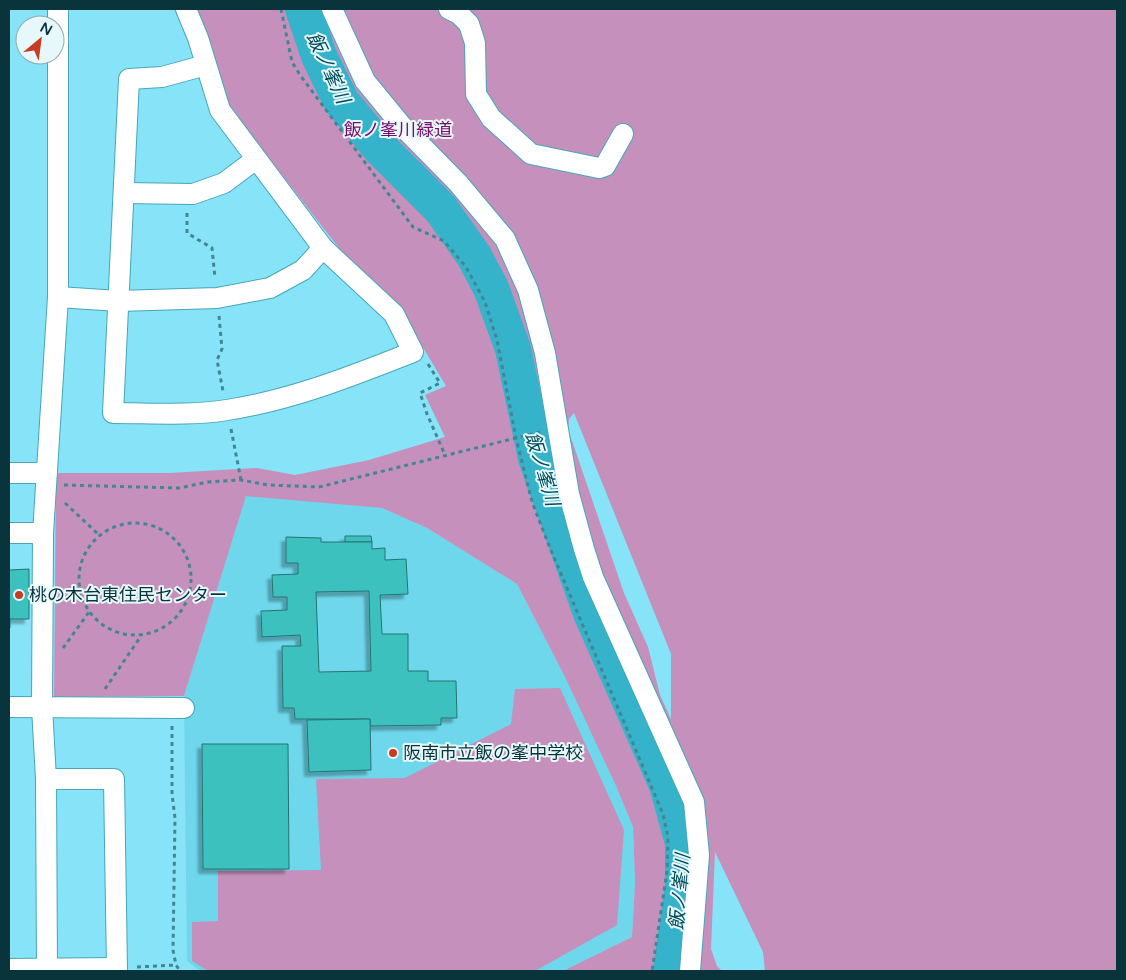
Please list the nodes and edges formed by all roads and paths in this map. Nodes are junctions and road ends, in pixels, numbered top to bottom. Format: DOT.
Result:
graph roads {
  1 [pos="58,9"];
  2 [pos="186,9"];
  3 [pos="281,9"];
  4 [pos="332,9"];
  5 [pos="449,9"];
  6 [pos="206,65"];
  7 [pos="623,134"];
  8 [pos="256,159"];
  9 [pos="124,193"];
  10 [pos="186,194"];
  11 [pos="323,248"];
  12 [pos="58,297"];
  13 [pos="217,298"];
  14 [pos="118,300"];
  15 [pos="413,352"];
  16 [pos="227,410"];
  17 [pos="516,438"];
  18 [pos="445,455"];
  19 [pos="9,473"];
  20 [pos="46,479"];
  21 [pos="241,480"];
  22 [pos="9,533"];
  23 [pos="43,533"];
  24 [pos="99,535"];
  25 [pos="89,612"];
  26 [pos="141,635"];
  27 [pos="60,651"];
  28 [pos="96,690"];
  29 [pos="9,707"];
  30 [pos="42,707"];
  31 [pos="178,708"];
  32 [pos="46,779"];
  33 [pos="176,965"];
  34 [pos="9,969"];
  35 [pos="47,970"];
  36 [pos="117,970"];
  37 [pos="180,971"];
  38 [pos="652,971"];
  39 [pos="690,971"];
  1 -- 12 [label="street"];
  2 -- 6 [label="street"];
  3 -- 17 [label="path"];
  4 -- 39 [label="street"];
  5 -- 7 [label="street"];
  6 -- 8 [label="street"];
  6 -- 9 [label="street"];
  8 -- 10 [label="street"];
  8 -- 11 [label="street"];
  9 -- 10 [label="street"];
  9 -- 14 [label="street"];
  10 -- 13 [label="path"];
  11 -- 13 [label="street"];
  11 -- 15 [label="street"];
  12 -- 14 [label="street"];
  12 -- 20 [label="street"];
  13 -- 14 [label="street"];
  13 -- 16 [label="path"];
  14 -- 16 [label="street"];
  15 -- 16 [label="street"];
  15 -- 18 [label="path"];
  16 -- 21 [label="path"];
  17 -- 18 [label="path"];
  17 -- 38 [label="path"];
  18 -- 21 [label="path"];
  19 -- 20 [label="street"];
  20 -- 21 [label="path"];
  20 -- 23 [label="street"];
  20 -- 24 [label="path"];
  22 -- 23 [label="street"];
  23 -- 30 [label="street"];
  24 -- 25 [label="path"];
  24 -- 26 [label="path"];
  25 -- 26 [label="path"];
  25 -- 27 [label="path"];
  26 -- 28 [label="path"];
  29 -- 30 [label="street"];
  30 -- 31 [label="street"];
  30 -- 32 [label="street"];
  31 -- 33 [label="path"];
  32 -- 35 [label="street"];
  32 -- 36 [label="street"];
  33 -- 36 [label="path"];
  33 -- 37 [label="path"];
  34 -- 35 [label="street"];
  35 -- 36 [label="street"];
}
